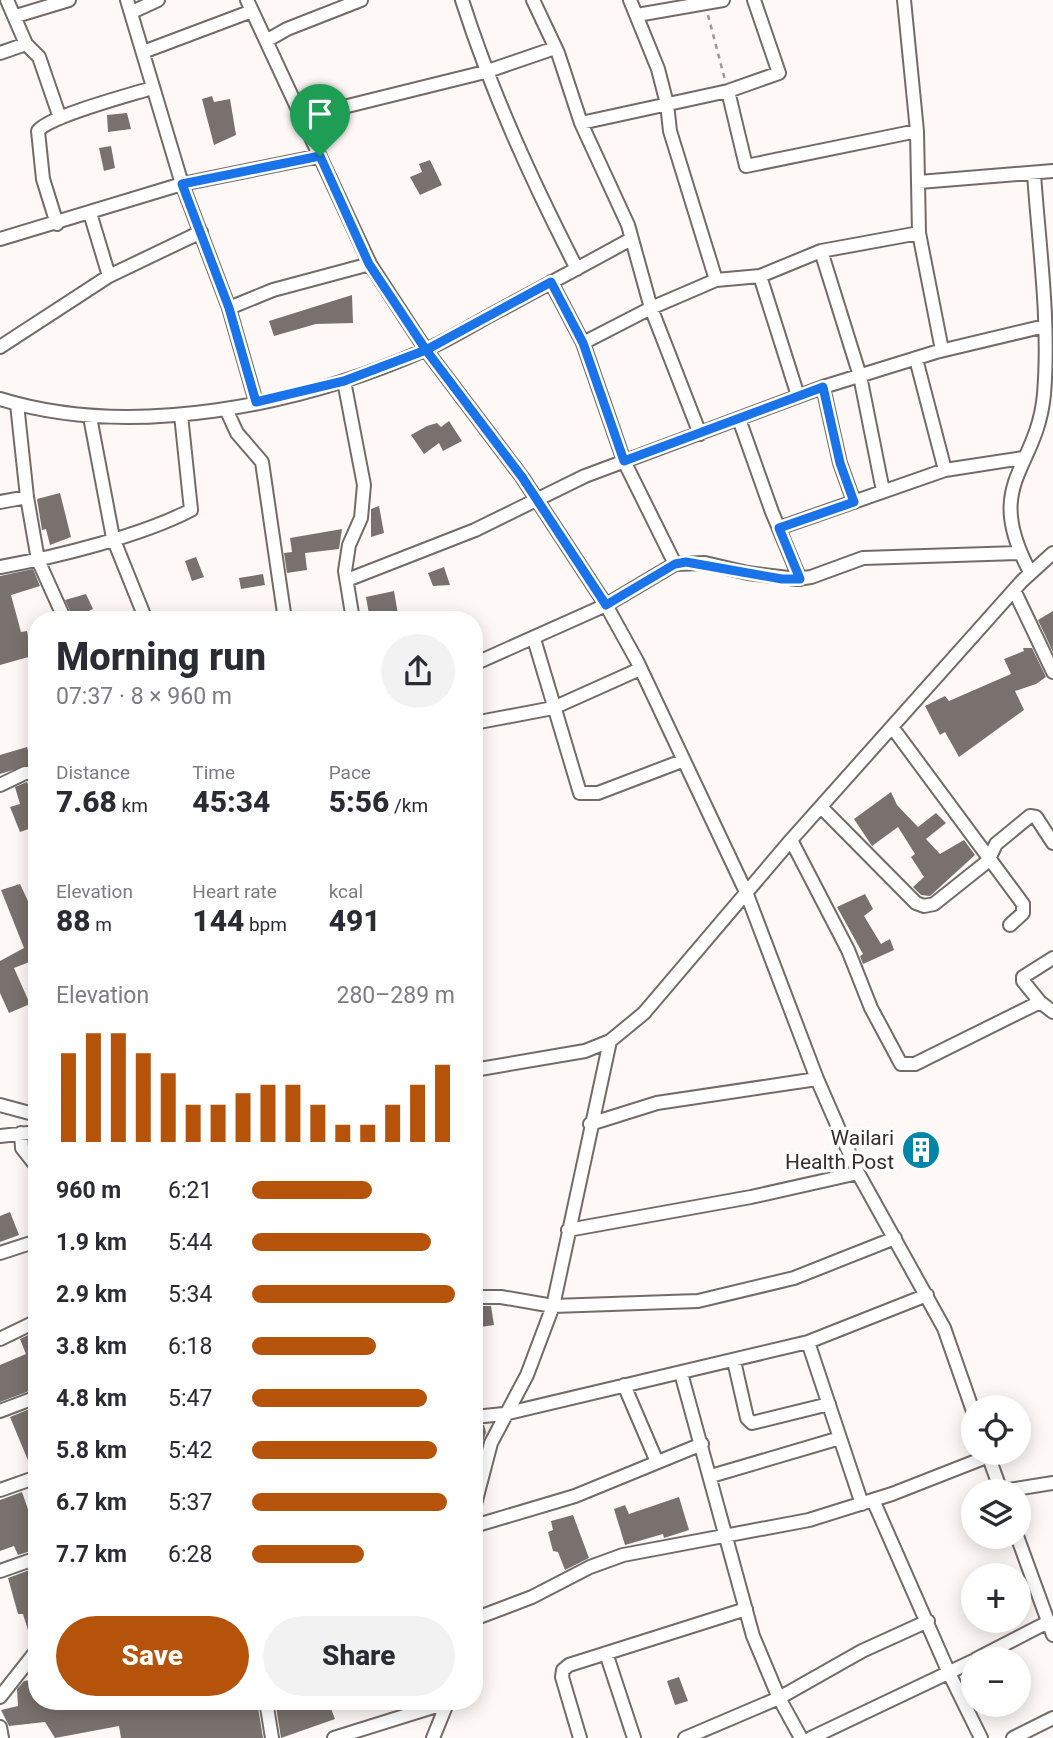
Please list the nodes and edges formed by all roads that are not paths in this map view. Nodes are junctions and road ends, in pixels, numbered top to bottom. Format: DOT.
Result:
graph roads {
  1 [pos="7,0"];
  2 [pos="69,0"];
  3 [pos="158,0"];
  4 [pos="361,0"];
  5 [pos="462,0"];
  6 [pos="533,0"];
  7 [pos="630,0"];
  8 [pos="723,0"];
  9 [pos="754,0"];
  10 [pos="904,0"];
  11 [pos="130,6"];
  12 [pos="249,6"];
  13 [pos="637,15"];
  14 [pos="16,16"];
  15 [pos="267,41"];
  16 [pos="26,44"];
  17 [pos="555,48"];
  18 [pos="143,52"];
  19 [pos="0,53"];
  20 [pos="485,72"];
  21 [pos="152,88"];
  22 [pos="728,91"];
  23 [pos="667,104"];
  24 [pos="60,118"];
  25 [pos="299,118"];
  26 [pos="581,123"];
  27 [pos="917,131"];
  28 [pos="320,156"];
  29 [pos="1053,171"];
  30 [pos="1034,174"];
  31 [pos="919,182"];
  32 [pos="182,184"];
  33 [pos="90,213"];
  34 [pos="57,224"];
  35 [pos="201,232"];
  36 [pos="919,233"];
  37 [pos="0,239"];
  38 [pos="631,239"];
  39 [pos="821,251"];
  40 [pos="369,264"];
  41 [pos="577,269"];
  42 [pos="109,276"];
  43 [pos="760,276"];
  44 [pos="716,280"];
  45 [pos="551,282"];
  46 [pos="1047,296"];
  47 [pos="651,307"];
  48 [pos="229,308"];
  49 [pos="1045,326"];
  50 [pos="583,343"];
  51 [pos="0,347"];
  52 [pos="426,350"];
  53 [pos="942,350"];
  54 [pos="916,359"];
  55 [pos="860,376"];
  56 [pos="344,381"];
  57 [pos="823,387"];
  58 [pos="799,396"];
  59 [pos="0,399"];
  60 [pos="256,402"];
  61 [pos="17,404"];
  62 [pos="226,409"];
  63 [pos="181,415"];
  64 [pos="90,418"];
  65 [pos="739,419"];
  66 [pos="700,434"];
  67 [pos="1023,458"];
  68 [pos="624,461"];
  69 [pos="945,470"];
  70 [pos="883,491"];
  71 [pos="27,497"];
  72 [pos="0,502"];
  73 [pos="854,502"];
  74 [pos="537,503"];
  75 [pos="779,528"];
  76 [pos="113,538"];
  77 [pos="1019,553"];
  78 [pos="1053,553"];
  79 [pos="38,560"];
  80 [pos="675,564"];
  81 [pos="0,567"];
  82 [pos="1030,572"];
  83 [pos="800,579"];
  84 [pos="346,580"];
  85 [pos="1014,590"];
  86 [pos="606,605"];
  87 [pos="61,611"];
  88 [pos="142,611"];
  89 [pos="284,611"];
  90 [pos="351,611"];
  91 [pos="534,639"];
  92 [pos="483,660"];
  93 [pos="640,669"];
  94 [pos="1053,672"];
  95 [pos="553,708"];
  96 [pos="483,721"];
  97 [pos="892,727"];
  98 [pos="682,761"];
  99 [pos="28,774"];
  100 [pos="0,785"];
  101 [pos="821,807"];
  102 [pos="791,840"];
  103 [pos="1053,843"];
  104 [pos="988,860"];
  105 [pos="746,892"];
  106 [pos="1010,925"];
  107 [pos="1053,958"];
  108 [pos="1040,1002"];
  109 [pos="1053,1012"];
  110 [pos="610,1041"];
  111 [pos="483,1069"];
  112 [pos="817,1079"];
  113 [pos="0,1105"];
  114 [pos="28,1113"];
  115 [pos="590,1124"];
  116 [pos="21,1133"];
  117 [pos="28,1133"];
  118 [pos="0,1136"];
  119 [pos="28,1156"];
  120 [pos="858,1173"];
  121 [pos="568,1230"];
  122 [pos="895,1238"];
  123 [pos="28,1244"];
  124 [pos="0,1253"];
  125 [pos="927,1295"];
  126 [pos="483,1297"];
  127 [pos="553,1306"];
  128 [pos="28,1325"];
  129 [pos="0,1339"];
  130 [pos="808,1342"];
  131 [pos="734,1361"];
  132 [pos="681,1373"];
  133 [pos="624,1385"];
  134 [pos="967,1395"];
  135 [pos="28,1401"];
  136 [pos="828,1404"];
  137 [pos="0,1412"];
  138 [pos="504,1414"];
  139 [pos="483,1416"];
  140 [pos="840,1438"];
  141 [pos="702,1444"];
  142 [pos="657,1462"];
  143 [pos="961,1465"];
  144 [pos="483,1467"];
  145 [pos="710,1476"];
  146 [pos="28,1481"];
  147 [pos="1053,1483"];
  148 [pos="1031,1486"];
  149 [pos="0,1490"];
  150 [pos="868,1502"];
  151 [pos="483,1523"];
  152 [pos="727,1537"];
  153 [pos="1022,1549"];
  154 [pos="28,1561"];
  155 [pos="0,1571"];
  156 [pos="746,1609"];
  157 [pos="483,1616"];
  158 [pos="928,1621"];
  159 [pos="1048,1622"];
  160 [pos="1053,1635"];
  161 [pos="999,1647"];
  162 [pos="606,1653"];
  163 [pos="28,1667"];
  164 [pos="961,1667"];
  165 [pos="949,1673"];
  166 [pos="0,1697"];
  167 [pos="779,1698"];
  168 [pos="267,1710"];
  169 [pos="422,1710"];
  170 [pos="444,1710"];
  171 [pos="1053,1718"];
  172 [pos="0,1727"];
  173 [pos="2,1738"];
  174 [pos="272,1738"];
  175 [pos="334,1738"];
  176 [pos="433,1738"];
  177 [pos="580,1738"];
  178 [pos="634,1738"];
  179 [pos="685,1738"];
  180 [pos="801,1738"];
  181 [pos="811,1738"];
  182 [pos="981,1738"];
  183 [pos="1013,1738"];
  1 -- 14 [label="street"];
  2 -- 14 [label="street"];
  3 -- 11 [label="street"];
  4 -- 15 [label="street"];
  5 -- 20 [label="street"];
  6 -- 17 [label="street"];
  7 -- 13 [label="street"];
  8 -- 13 [label="street"];
  9 -- 22 [label="street"];
  10 -- 27 [label="street"];
  11 -- 18 [label="street"];
  12 -- 15 [label="street"];
  12 -- 18 [label="street"];
  13 -- 23 [label="street"];
  14 -- 16 [label="street"];
  15 -- 25 [label="street"];
  16 -- 19 [label="street"];
  16 -- 24 [label="street"];
  17 -- 20 [label="street"];
  17 -- 26 [label="street"];
  18 -- 21 [label="street"];
  20 -- 25 [label="street"];
  20 -- 41 [label="street"];
  21 -- 24 [label="street"];
  21 -- 32 [label="street"];
  22 -- 23 [label="street"];
  22 -- 27 [label="street"];
  23 -- 26 [label="street"];
  23 -- 44 [label="street"];
  24 -- 34 [label="street"];
  25 -- 28 [label="street"];
  26 -- 38 [label="street"];
  27 -- 31 [label="street"];
  28 -- 32 [label="street"];
  28 -- 40 [label="street"];
  29 -- 30 [label="street"];
  30 -- 31 [label="street"];
  30 -- 46 [label="street"];
  31 -- 36 [label="street"];
  32 -- 33 [label="street"];
  32 -- 35 [label="street"];
  33 -- 34 [label="street"];
  33 -- 42 [label="street"];
  34 -- 37 [label="street"];
  35 -- 42 [label="street"];
  35 -- 48 [label="street"];
  36 -- 39 [label="street"];
  36 -- 53 [label="street"];
  38 -- 41 [label="street"];
  38 -- 47 [label="street"];
  39 -- 43 [label="street"];
  39 -- 55 [label="street"];
  40 -- 48 [label="street"];
  40 -- 52 [label="street"];
  41 -- 45 [label="street"];
  42 -- 51 [label="street"];
  43 -- 44 [label="street"];
  43 -- 58 [label="street"];
  44 -- 47 [label="street"];
  45 -- 50 [label="street"];
  45 -- 52 [label="street"];
  46 -- 49 [label="street"];
  47 -- 50 [label="street"];
  47 -- 66 [label="street"];
  48 -- 60 [label="street"];
  49 -- 53 [label="street"];
  49 -- 67 [label="street"];
  50 -- 68 [label="street"];
  52 -- 56 [label="street"];
  52 -- 74 [label="street"];
  53 -- 54 [label="street"];
  54 -- 55 [label="street"];
  54 -- 69 [label="street"];
  55 -- 57 [label="street"];
  55 -- 70 [label="street"];
  56 -- 60 [label="street"];
  56 -- 84 [label="street"];
  57 -- 58 [label="street"];
  57 -- 73 [label="street"];
  58 -- 65 [label="street"];
  59 -- 61 [label="street"];
  60 -- 62 [label="street"];
  61 -- 64 [label="street"];
  61 -- 71 [label="street"];
  62 -- 63 [label="street"];
  62 -- 89 [label="street"];
  63 -- 64 [label="street"];
  63 -- 76 [label="street"];
  64 -- 76 [label="street"];
  65 -- 66 [label="street"];
  65 -- 75 [label="street"];
  66 -- 68 [label="street"];
  67 -- 69 [label="street"];
  67 -- 77 [label="street"];
  68 -- 74 [label="street"];
  68 -- 80 [label="street"];
  69 -- 70 [label="street"];
  70 -- 73 [label="street"];
  71 -- 72 [label="street"];
  71 -- 79 [label="street"];
  73 -- 75 [label="street"];
  74 -- 84 [label="street"];
  74 -- 86 [label="street"];
  75 -- 83 [label="street"];
  76 -- 79 [label="street"];
  76 -- 88 [label="street"];
  77 -- 82 [label="street"];
  77 -- 83 [label="street"];
  78 -- 82 [label="street"];
  79 -- 81 [label="street"];
  79 -- 87 [label="street"];
  80 -- 83 [label="street"];
  80 -- 86 [label="street"];
  82 -- 85 [label="street"];
  84 -- 90 [label="street"];
  85 -- 94 [label="street"];
  85 -- 97 [label="street"];
  86 -- 91 [label="street"];
  86 -- 93 [label="street"];
  91 -- 92 [label="street"];
  91 -- 95 [label="street"];
  93 -- 95 [label="street"];
  93 -- 98 [label="street"];
  95 -- 96 [label="street"];
  95 -- 98 [label="street"];
  97 -- 101 [label="street"];
  97 -- 104 [label="street"];
  98 -- 105 [label="street"];
  99 -- 100 [label="street"];
  101 -- 102 [label="street"];
  101 -- 104 [label="street"];
  102 -- 105 [label="street"];
  102 -- 108 [label="street"];
  103 -- 104 [label="street"];
  104 -- 106 [label="street"];
  105 -- 110 [label="street"];
  105 -- 112 [label="street"];
  107 -- 108 [label="street"];
  108 -- 109 [label="street"];
  110 -- 111 [label="street"];
  110 -- 115 [label="street"];
  112 -- 115 [label="street"];
  112 -- 120 [label="street"];
  113 -- 114 [label="street"];
  115 -- 121 [label="street"];
  116 -- 117 [label="street"];
  116 -- 118 [label="street"];
  116 -- 119 [label="street"];
  120 -- 121 [label="street"];
  120 -- 122 [label="street"];
  121 -- 127 [label="street"];
  122 -- 125 [label="street"];
  122 -- 127 [label="street"];
  123 -- 124 [label="street"];
  125 -- 130 [label="street"];
  125 -- 134 [label="street"];
  126 -- 127 [label="street"];
  127 -- 138 [label="street"];
  128 -- 129 [label="street"];
  130 -- 131 [label="street"];
  130 -- 136 [label="street"];
  131 -- 132 [label="street"];
  131 -- 136 [label="street"];
  132 -- 133 [label="street"];
  132 -- 141 [label="street"];
  133 -- 138 [label="street"];
  133 -- 142 [label="street"];
  135 -- 137 [label="street"];
  136 -- 140 [label="street"];
  138 -- 139 [label="street"];
  138 -- 144 [label="street"];
  140 -- 145 [label="street"];
  140 -- 150 [label="street"];
  141 -- 142 [label="street"];
  141 -- 145 [label="street"];
  142 -- 151 [label="street"];
  143 -- 150 [label="street"];
  145 -- 152 [label="street"];
  146 -- 149 [label="street"];
  147 -- 148 [label="street"];
  150 -- 152 [label="street"];
  150 -- 158 [label="street"];
  152 -- 156 [label="street"];
  152 -- 157 [label="street"];
  153 -- 159 [label="street"];
  154 -- 155 [label="street"];
  156 -- 162 [label="street"];
  156 -- 167 [label="street"];
  158 -- 165 [label="street"];
  158 -- 167 [label="street"];
  159 -- 160 [label="street"];
  159 -- 161 [label="street"];
  162 -- 177 [label="street"];
  162 -- 178 [label="street"];
  163 -- 166 [label="street"];
  164 -- 165 [label="street"];
  165 -- 181 [label="street"];
  165 -- 182 [label="street"];
  167 -- 179 [label="street"];
  167 -- 180 [label="street"];
  168 -- 174 [label="street"];
  169 -- 175 [label="street"];
  170 -- 176 [label="street"];
  171 -- 183 [label="street"];
  172 -- 173 [label="street"];
}
